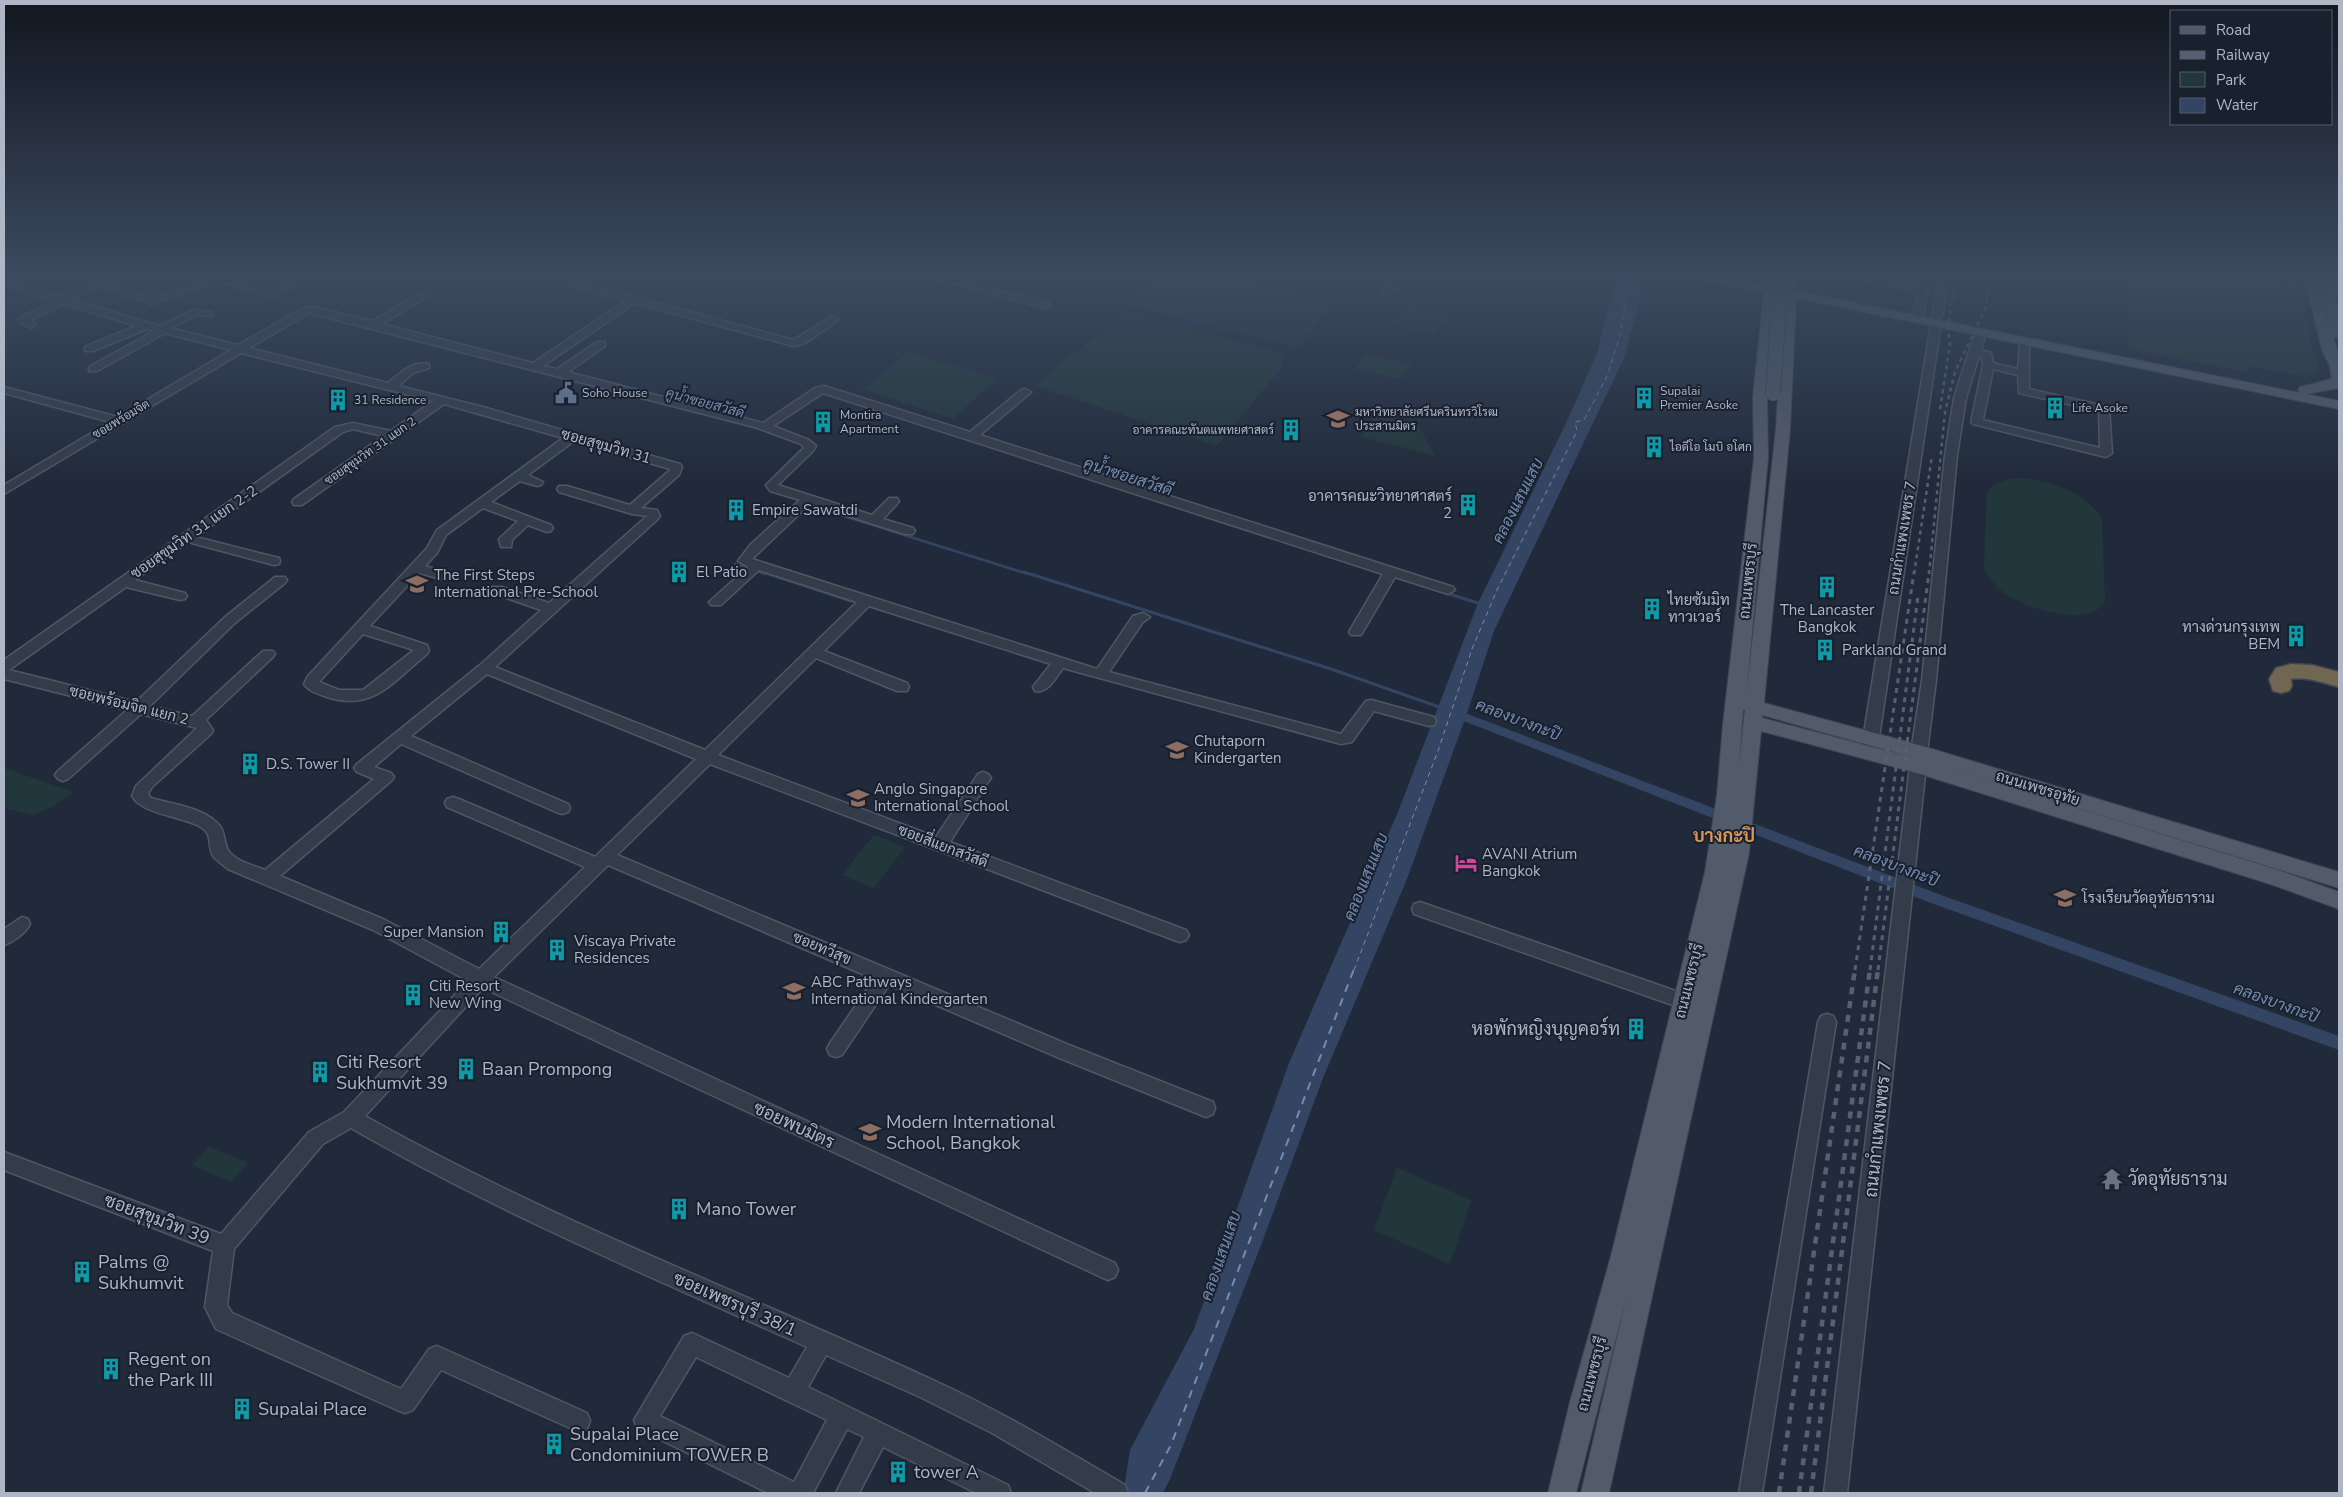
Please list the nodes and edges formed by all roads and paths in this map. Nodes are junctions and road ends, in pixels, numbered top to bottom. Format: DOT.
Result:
graph roads {
  1 [pos="99,345"];
  2 [pos="136,345"];
  3 [pos="222,345"];
  4 [pos="246,345"];
  5 [pos="447,345"];
  6 [pos="567,345"];
  7 [pos="600,345"];
  8 [pos="1765,345"];
  9 [pos="1772,345"];
  10 [pos="1786,345"];
  11 [pos="1933,345"];
  12 [pos="1976,345"];
  13 [pos="2025,345"];
  14 [pos="2039,345"];
  15 [pos="2067,345"];
  16 [pos="2328,345"];
  17 [pos="89,349"];
  18 [pos="239,349"];
  19 [pos="1974,351"];
  20 [pos="1988,365"];
  21 [pos="425,366"];
  22 [pos="533,368"];
  23 [pos="93,369"];
  24 [pos="2023,372"];
  25 [pos="558,374"];
  26 [pos="2339,380"];
  27 [pos="390,388"];
  28 [pos="4,390"];
  29 [pos="2305,390"];
  30 [pos="1025,392"];
  31 [pos="2339,396"];
  32 [pos="442,400"];
  33 [pos="2324,402"];
  34 [pos="2339,405"];
  35 [pos="2339,412"];
  36 [pos="119,421"];
  37 [pos="764,426"];
  38 [pos="1773,428"];
  39 [pos="393,435"];
  40 [pos="573,436"];
  41 [pos="972,436"];
  42 [pos="1761,458"];
  43 [pos="1780,461"];
  44 [pos="518,476"];
  45 [pos="537,482"];
  46 [pos="4,490"];
  47 [pos="564,490"];
  48 [pos="807,500"];
  49 [pos="893,501"];
  50 [pos="298,502"];
  51 [pos="481,504"];
  52 [pos="634,510"];
  53 [pos="526,521"];
  54 [pos="874,521"];
  55 [pos="547,528"];
  56 [pos="909,532"];
  57 [pos="186,538"];
  58 [pos="506,544"];
  59 [pos="274,561"];
  60 [pos="416,568"];
  61 [pos="753,568"];
  62 [pos="1390,574"];
  63 [pos="445,576"];
  64 [pos="280,580"];
  65 [pos="124,582"];
  66 [pos="497,590"];
  67 [pos="1448,590"];
  68 [pos="180,596"];
  69 [pos="716,602"];
  70 [pos="866,602"];
  71 [pos="551,609"];
  72 [pos="1143,617"];
  73 [pos="360,628"];
  74 [pos="1356,632"];
  75 [pos="813,652"];
  76 [pos="268,654"];
  77 [pos="1060,663"];
  78 [pos="4,667"];
  79 [pos="485,668"];
  80 [pos="4,674"];
  81 [pos="1100,675"];
  82 [pos="2339,680"];
  83 [pos="2281,686"];
  84 [pos="902,687"];
  85 [pos="1040,687"];
  86 [pos="140,707"];
  87 [pos="1747,710"];
  88 [pos="196,721"];
  89 [pos="1429,721"];
  90 [pos="398,737"];
  91 [pos="1870,746"];
  92 [pos="707,757"];
  93 [pos="1919,759"];
  94 [pos="63,775"];
  95 [pos="983,778"];
  96 [pos="453,803"];
  97 [pos="562,808"];
  98 [pos="1733,824"];
  99 [pos="939,845"];
  100 [pos="601,861"];
  101 [pos="268,877"];
  102 [pos="2339,880"];
  103 [pos="2339,901"];
  104 [pos="1420,909"];
  105 [pos="22,924"];
  106 [pos="1180,936"];
  107 [pos="4,938"];
  108 [pos="886,976"];
  109 [pos="481,979"];
  110 [pos="1684,1001"];
  111 [pos="1827,1022"];
  112 [pos="836,1049"];
  113 [pos="1206,1108"];
  114 [pos="1670,1114"];
  115 [pos="351,1118"];
  116 [pos="4,1161"];
  117 [pos="224,1245"];
  118 [pos="1108,1270"];
  119 [pos="822,1342"];
  120 [pos="793,1392"];
  121 [pos="842,1415"];
  122 [pos="579,1421"];
  123 [pos="878,1433"];
  124 [pos="792,1493"];
  125 [pos="801,1493"];
  126 [pos="847,1493"];
  127 [pos="1000,1493"];
  128 [pos="1117,1493"];
  129 [pos="1562,1493"];
  130 [pos="1595,1493"];
  131 [pos="1750,1493"];
  132 [pos="1835,1493"];
  1 -- 17 [label="street"];
  2 -- 23 [label="street"];
  3 -- 18 [label="street, ซอยสุขุมวิท 31"];
  4 -- 18 [label="street, ซอยพร้อมจิต"];
  5 -- 22 [label="street, ซอยพร้อมจิต"];
  6 -- 22 [label="street"];
  7 -- 25 [label="street"];
  8 -- 42 [label="main road, ถนนเพชรบุรี"];
  9 -- 38 [label="main road, ถนนเพชรบุรี, bridge"];
  10 -- 43 [label="main road, ถนนเพชรบุรี"];
  11 -- 91 [label="street, ถนนกำแพงเพชร 7"];
  12 -- 19 [label="street, ถนนกำแพงเพชร 7"];
  13 -- 24 [label="street"];
  14 -- 33 [label="main road"];
  15 -- 29 [label="main road"];
  16 -- 26 [label="main road"];
  18 -- 27 [label="street, ซอยสุขุมวิท 31"];
  18 -- 36 [label="street, ซอยพร้อมจิต"];
  19 -- 20 [label="street"];
  19 -- 93 [label="street, ถนนกำแพงเพชร 7"];
  20 -- 24 [label="street"];
  20 -- 24 [label="street"];
  21 -- 27 [label="street"];
  22 -- 25 [label="street, ซอยพร้อมจิต"];
  25 -- 37 [label="street, ซอยพร้อมจิต"];
  26 -- 29 [label="main road"];
  27 -- 32 [label="street, ซอยสุขุมวิท 31"];
  28 -- 36 [label="street"];
  29 -- 31 [label="main road"];
  30 -- 41 [label="street"];
  32 -- 39 [label="street, ซอยสุขุมวิท 31 แยก 2"];
  32 -- 40 [label="street, ซอยสุขุมวิท 31"];
  33 -- 34 [label="main road"];
  33 -- 35 [label="main road"];
  36 -- 46 [label="street, ซอยพร้อมจิต"];
  37 -- 41 [label="street"];
  37 -- 48 [label="street, ซอยพร้อมจิต"];
  38 -- 42 [label="main road, ถนนเพชรบุรี"];
  38 -- 43 [label="main road, ถนนเพชรบุรี"];
  39 -- 50 [label="street, ซอยสุขุมวิท 31 แยก 2"];
  39 -- 57 [label="street, ซอยสุขุมวิท 31 แยก 2-2"];
  40 -- 44 [label="street"];
  40 -- 52 [label="street, ซอยสุขุมวิท 31"];
  41 -- 62 [label="street"];
  42 -- 87 [label="main road, ถนนเพชรบุรี"];
  43 -- 87 [label="main road, ถนนเพชรบุรี"];
  44 -- 45 [label="street"];
  44 -- 51 [label="street"];
  47 -- 52 [label="street"];
  48 -- 54 [label="street"];
  48 -- 61 [label="street"];
  49 -- 54 [label="street"];
  51 -- 53 [label="street"];
  51 -- 60 [label="street"];
  52 -- 71 [label="street"];
  53 -- 55 [label="street"];
  53 -- 58 [label="street"];
  54 -- 56 [label="street"];
  57 -- 59 [label="street"];
  57 -- 65 [label="street, ซอยสุขุมวิท 31 แยก 2-2"];
  60 -- 63 [label="street"];
  60 -- 73 [label="street"];
  61 -- 69 [label="street"];
  61 -- 70 [label="street"];
  62 -- 67 [label="street"];
  62 -- 74 [label="street"];
  64 -- 86 [label="street"];
  65 -- 68 [label="street"];
  65 -- 78 [label="street, ซอยสุขุมวิท 31 แยก 2-2"];
  66 -- 71 [label="street"];
  70 -- 75 [label="street, ซอยสุขุมวิท 39"];
  70 -- 77 [label="street"];
  71 -- 79 [label="street"];
  72 -- 81 [label="street"];
  73 -- 73 [label="street"];
  75 -- 84 [label="street"];
  75 -- 92 [label="street, ซอยสุขุมวิท 39"];
  76 -- 88 [label="street"];
  77 -- 81 [label="street"];
  77 -- 85 [label="street"];
  79 -- 90 [label="street"];
  79 -- 92 [label="street"];
  80 -- 86 [label="street, ซอยพร้อมจิต แยก 2"];
  81 -- 89 [label="street"];
  82 -- 83 [label="highway"];
  86 -- 88 [label="street, ซอยพร้อมจิต แยก 2"];
  86 -- 94 [label="street"];
  87 -- 91 [label="main road, ถนนเพชรอุทัย"];
  87 -- 98 [label="main road, ถนนเพชรบุรี"];
  87 -- 98 [label="main road, ถนนเพชรบุรี"];
  88 -- 101 [label="street, ซอยพร้อมจิต แยก 2"];
  90 -- 97 [label="street"];
  90 -- 101 [label="street"];
  91 -- 93 [label="main road, ถนนเพชรอุทัย"];
  92 -- 99 [label="street, ซอยสี่แยกสวัสดี"];
  92 -- 100 [label="street, ซอยสุขุมวิท 39"];
  93 -- 102 [label="main road, ถนนเพชรอุทัย"];
  93 -- 103 [label="main road, ถนนเพชรอุทัย"];
  93 -- 132 [label="street, ถนนกำแพงเพชร 7"];
  95 -- 99 [label="street"];
  96 -- 100 [label="street, ซอยทวีสุข"];
  98 -- 110 [label="main road, ถนนเพชรบุรี"];
  98 -- 114 [label="main road, ถนนเพชรบุรี"];
  99 -- 106 [label="street, ซอยสี่แยกสวัสดี"];
  100 -- 108 [label="street, ซอยทวีสุข"];
  100 -- 109 [label="street, ซอยสุขุมวิท 39"];
  101 -- 109 [label="street, ซอยพบมิตร"];
  104 -- 110 [label="street"];
  105 -- 107 [label="street"];
  108 -- 112 [label="street"];
  108 -- 113 [label="street, ซอยทวีสุข"];
  109 -- 115 [label="street, ซอยสุขุมวิท 39"];
  109 -- 118 [label="street, ซอยพบมิตร"];
  110 -- 114 [label="main road, ถนนเพชรบุรี"];
  111 -- 131 [label="street"];
  114 -- 129 [label="main road, ถนนเพชรบุรี"];
  114 -- 130 [label="main road, ถนนเพชรบุรี"];
  115 -- 117 [label="street, ซอยสุขุมวิท 39"];
  115 -- 119 [label="street, ซอยเพชรบุรี 38/1"];
  116 -- 117 [label="street, ซอยสุขุมวิท 39"];
  117 -- 122 [label="street"];
  119 -- 120 [label="street"];
  119 -- 128 [label="street, ซอยเพชรบุรี 38/1"];
  120 -- 121 [label="street"];
  120 -- 124 [label="street"];
  121 -- 123 [label="street"];
  121 -- 125 [label="street"];
  123 -- 126 [label="street"];
  123 -- 127 [label="street"];
}
